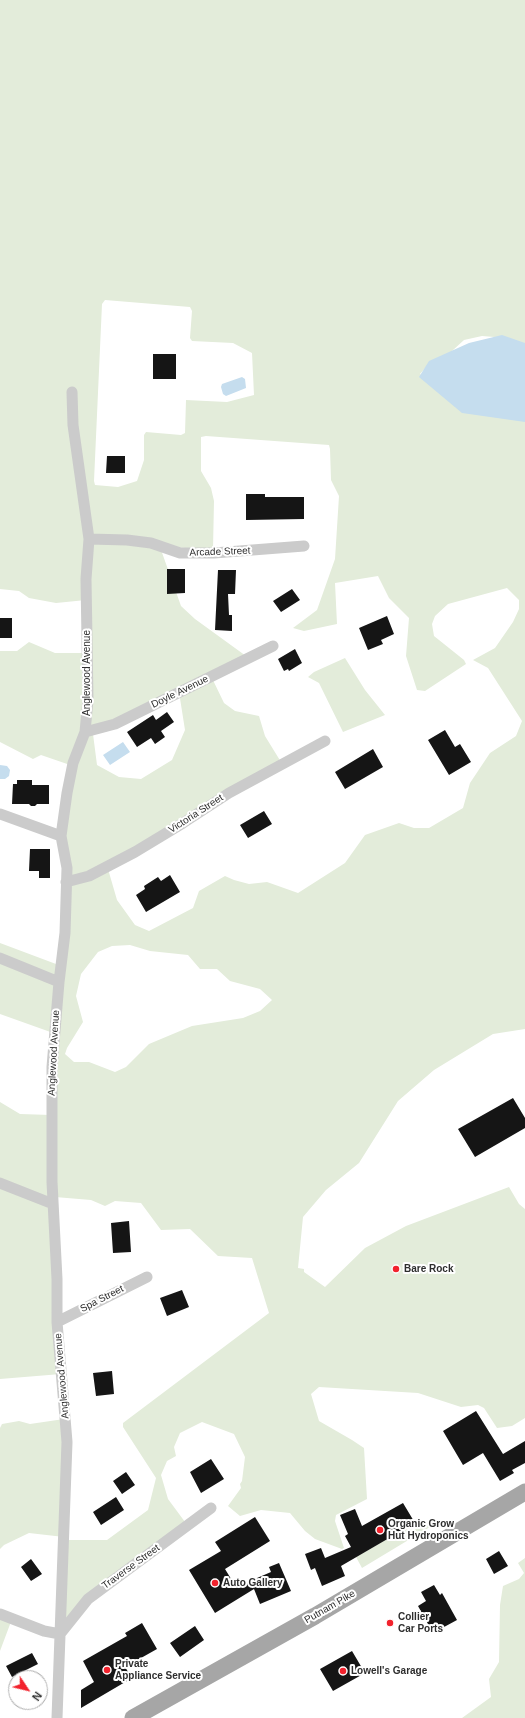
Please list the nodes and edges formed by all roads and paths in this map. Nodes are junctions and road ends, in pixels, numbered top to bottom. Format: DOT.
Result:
graph roads {
  1 [pos="72,392"];
  2 [pos="89,539"];
  3 [pos="304,546"];
  4 [pos="273,646"];
  5 [pos="85,732"];
  6 [pos="325,741"];
  7 [pos="0,814"];
  8 [pos="61,836"];
  9 [pos="66,882"];
  10 [pos="0,958"];
  11 [pos="59,982"];
  12 [pos="0,1183"];
  13 [pos="53,1204"];
  14 [pos="147,1277"];
  15 [pos="57,1322"];
  16 [pos="525,1492"];
  17 [pos="211,1508"];
  18 [pos="0,1614"];
  19 [pos="60,1634"];
  20 [pos="57,1718"];
  21 [pos="133,1718"];
  1 -- 2 [label="street, Anglewood Avenue"];
  2 -- 3 [label="street, Arcade Street"];
  2 -- 5 [label="street, Anglewood Avenue"];
  4 -- 5 [label="street, Doyle Avenue"];
  5 -- 8 [label="street, Anglewood Avenue"];
  6 -- 9 [label="street, Victoria Street"];
  7 -- 8 [label="street"];
  8 -- 9 [label="street, Anglewood Avenue"];
  9 -- 11 [label="street, Anglewood Avenue"];
  10 -- 11 [label="street"];
  11 -- 13 [label="street, Anglewood Avenue"];
  12 -- 13 [label="street"];
  13 -- 15 [label="street, Anglewood Avenue"];
  14 -- 15 [label="street, Spa Street"];
  15 -- 19 [label="street, Anglewood Avenue"];
  16 -- 21 [label="main road, Putnam Pike"];
  17 -- 19 [label="street, Traverse Street"];
  18 -- 19 [label="street"];
  19 -- 20 [label="street, Anglewood Avenue"];
}
